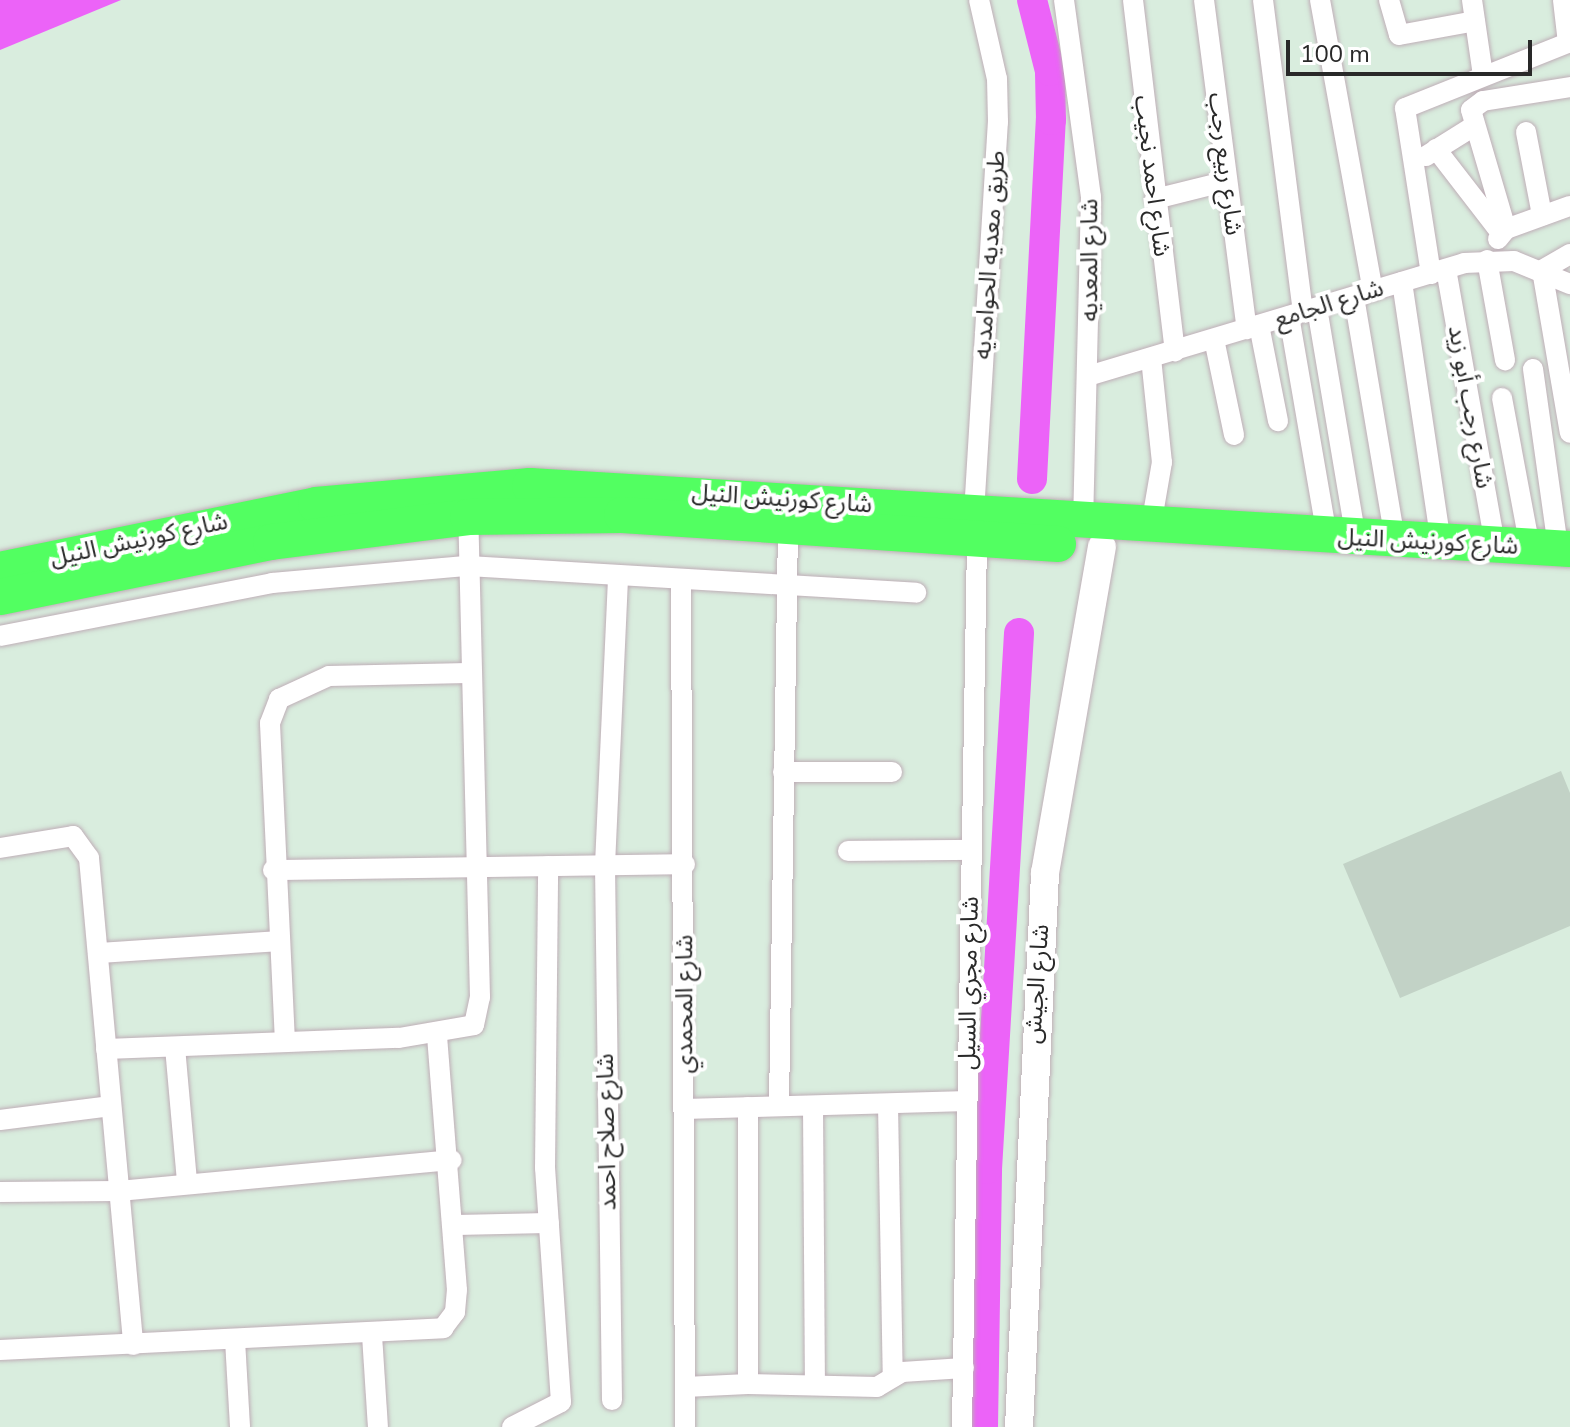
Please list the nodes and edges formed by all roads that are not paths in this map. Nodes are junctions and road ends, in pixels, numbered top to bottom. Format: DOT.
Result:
graph roads {
  1 [pos="979,0"];
  2 [pos="1064,0"];
  3 [pos="1133,0"];
  4 [pos="1204,0"];
  5 [pos="1263,0"];
  6 [pos="1320,0"];
  7 [pos="1389,0"];
  8 [pos="1563,0"];
  9 [pos="1473,10"];
  10 [pos="1569,42"];
  11 [pos="1483,75"];
  12 [pos="1570,87"];
  13 [pos="1473,117"];
  14 [pos="1526,132"];
  15 [pos="1436,149"];
  16 [pos="1410,165"];
  17 [pos="1227,181"];
  18 [pos="1155,199"];
  19 [pos="1570,206"];
  20 [pos="1542,215"];
  21 [pos="1504,231"];
  22 [pos="1570,254"];
  23 [pos="1494,260"];
  24 [pos="1542,270"];
  25 [pos="1438,271"];
  26 [pos="1402,282"];
  27 [pos="1570,284"];
  28 [pos="1364,294"];
  29 [pos="1303,312"];
  30 [pos="1253,327"];
  31 [pos="1214,339"];
  32 [pos="1175,351"];
  33 [pos="1151,358"];
  34 [pos="1505,360"];
  35 [pos="1533,369"];
  36 [pos="1088,376"];
  37 [pos="1502,398"];
  38 [pos="1278,421"];
  39 [pos="1570,433"];
  40 [pos="1234,435"];
  41 [pos="468,517"];
  42 [pos="975,526"];
  43 [pos="1151,526"];
  44 [pos="788,527"];
  45 [pos="1093,534"];
  46 [pos="1341,537"];
  47 [pos="1395,540"];
  48 [pos="1441,542"];
  49 [pos="1544,551"];
  50 [pos="146,552"];
  51 [pos="468,566"];
  52 [pos="0,570"];
  53 [pos="618,577"];
  54 [pos="681,581"];
  55 [pos="787,586"];
  56 [pos="916,593"];
  57 [pos="0,597"];
  58 [pos="0,636"];
  59 [pos="468,673"];
  60 [pos="783,772"];
  61 [pos="892,772"];
  62 [pos="0,848"];
  63 [pos="972,850"];
  64 [pos="848,851"];
  65 [pos="685,864"];
  66 [pos="605,865"];
  67 [pos="548,866"];
  68 [pos="476,867"];
  69 [pos="273,870"];
  70 [pos="278,941"];
  71 [pos="98,953"];
  72 [pos="437,1036"];
  73 [pos="285,1042"];
  74 [pos="175,1047"];
  75 [pos="106,1049"];
  76 [pos="967,1101"];
  77 [pos="888,1104"];
  78 [pos="111,1106"];
  79 [pos="779,1106"];
  80 [pos="813,1106"];
  81 [pos="748,1107"];
  82 [pos="685,1109"];
  83 [pos="0,1120"];
  84 [pos="452,1160"];
  85 [pos="187,1181"];
  86 [pos="118,1191"];
  87 [pos="0,1192"];
  88 [pos="549,1223"];
  89 [pos="455,1225"];
  90 [pos="372,1335"];
  91 [pos="235,1340"];
  92 [pos="133,1345"];
  93 [pos="0,1350"];
  94 [pos="964,1368"];
  95 [pos="893,1377"];
  96 [pos="748,1384"];
  97 [pos="815,1385"];
  98 [pos="685,1387"];
  99 [pos="612,1400"];
  100 [pos="240,1427"];
  101 [pos="378,1427"];
  102 [pos="512,1427"];
  103 [pos="685,1427"];
  104 [pos="962,1427"];
  105 [pos="1019,1427"];
  1 -- 42 [label="street, طريق معديه الحوامديه"];
  2 -- 36 [label="street, شارع المعديه"];
  3 -- 18 [label="street, شارع احمد نجيب"];
  4 -- 17 [label="street, شارع ربيع رجب"];
  5 -- 29 [label="street"];
  6 -- 28 [label="street"];
  7 -- 9 [label="street"];
  8 -- 10 [label="street"];
  9 -- 11 [label="street"];
  10 -- 11 [label="street"];
  11 -- 16 [label="street, شارع رجب أبو زيد"];
  12 -- 13 [label="street"];
  13 -- 15 [label="street"];
  13 -- 21 [label="street"];
  14 -- 20 [label="street"];
  15 -- 16 [label="street"];
  15 -- 21 [label="street"];
  16 -- 25 [label="street, شارع رجب أبو زيد"];
  17 -- 18 [label="street"];
  17 -- 30 [label="street, شارع ربيع رجب"];
  18 -- 32 [label="street, شارع احمد نجيب"];
  19 -- 20 [label="street"];
  20 -- 21 [label="street"];
  21 -- 23 [label="street"];
  22 -- 24 [label="street"];
  23 -- 24 [label="street, شارع الجامع"];
  23 -- 25 [label="street, شارع الجامع"];
  23 -- 34 [label="street"];
  24 -- 27 [label="street, شارع الجامع"];
  24 -- 39 [label="street"];
  25 -- 26 [label="street, شارع الجامع"];
  25 -- 49 [label="street, شارع رجب أبو زيد"];
  26 -- 28 [label="street, شارع الجامع"];
  26 -- 48 [label="street"];
  28 -- 29 [label="street, شارع الجامع"];
  28 -- 47 [label="street"];
  29 -- 30 [label="street, شارع الجامع"];
  29 -- 46 [label="street"];
  29 -- 46 [label="street"];
  30 -- 31 [label="street, شارع الجامع"];
  30 -- 38 [label="street, شارع ربيع رجب"];
  31 -- 32 [label="street, شارع الجامع"];
  31 -- 40 [label="street"];
  32 -- 33 [label="street, شارع الجامع"];
  33 -- 36 [label="street, شارع الجامع"];
  33 -- 43 [label="street"];
  35 -- 49 [label="street"];
  36 -- 45 [label="street, شارع المعديه"];
  37 -- 49 [label="street"];
  41 -- 44 [label="highway, شارع كورنيش النيل"];
  41 -- 50 [label="highway, شارع كورنيش النيل"];
  41 -- 51 [label="street"];
  42 -- 44 [label="highway, شارع كورنيش النيل"];
  42 -- 45 [label="highway, شارع كورنيش النيل"];
  42 -- 50 [label="highway, شارع كورنيش النيل"];
  42 -- 63 [label="street, شارع مجري السيل"];
  43 -- 45 [label="highway, شارع كورنيش النيل"];
  43 -- 46 [label="highway, شارع كورنيش النيل"];
  44 -- 55 [label="street"];
  45 -- 49 [label="highway, شارع كورنيش النيل"];
  45 -- 105 [label="street, شارع الجيش"];
  46 -- 47 [label="highway, شارع كورنيش النيل"];
  47 -- 48 [label="highway, شارع كورنيش النيل"];
  48 -- 49 [label="highway, شارع كورنيش النيل"];
  50 -- 52 [label="highway, شارع كورنيش النيل"];
  50 -- 57 [label="highway, شارع كورنيش النيل"];
  51 -- 53 [label="street"];
  51 -- 58 [label="street"];
  51 -- 59 [label="street"];
  53 -- 54 [label="street"];
  53 -- 66 [label="street, شارع صلاح احمد"];
  54 -- 55 [label="street"];
  54 -- 65 [label="street, شارع المحمدي"];
  55 -- 56 [label="street"];
  55 -- 60 [label="street"];
  59 -- 68 [label="street"];
  59 -- 69 [label="street"];
  60 -- 61 [label="street"];
  60 -- 79 [label="street"];
  62 -- 71 [label="street"];
  63 -- 64 [label="street"];
  63 -- 76 [label="street, شارع مجري السيل"];
  65 -- 66 [label="street"];
  65 -- 82 [label="street, شارع المحمدي"];
  66 -- 67 [label="street"];
  66 -- 99 [label="street, شارع صلاح احمد"];
  67 -- 68 [label="street"];
  67 -- 88 [label="street"];
  68 -- 69 [label="street"];
  68 -- 72 [label="street"];
  69 -- 70 [label="street"];
  70 -- 71 [label="street"];
  70 -- 73 [label="street"];
  71 -- 75 [label="street"];
  72 -- 73 [label="street"];
  72 -- 84 [label="street"];
  73 -- 74 [label="street"];
  74 -- 75 [label="street"];
  74 -- 85 [label="street"];
  75 -- 78 [label="street"];
  76 -- 77 [label="street"];
  76 -- 94 [label="street, شارع مجري السيل"];
  77 -- 80 [label="street"];
  77 -- 95 [label="street"];
  78 -- 83 [label="street"];
  78 -- 86 [label="street"];
  79 -- 80 [label="street"];
  79 -- 81 [label="street"];
  80 -- 97 [label="street"];
  81 -- 82 [label="street"];
  81 -- 96 [label="street"];
  82 -- 98 [label="street, شارع المحمدي"];
  84 -- 85 [label="street"];
  84 -- 89 [label="street"];
  85 -- 86 [label="street"];
  86 -- 87 [label="street"];
  86 -- 92 [label="street"];
  88 -- 89 [label="street"];
  88 -- 102 [label="street"];
  89 -- 90 [label="street"];
  90 -- 91 [label="street"];
  90 -- 101 [label="street"];
  91 -- 92 [label="street"];
  91 -- 100 [label="street"];
  92 -- 93 [label="street"];
  94 -- 95 [label="street"];
  94 -- 104 [label="street, شارع مجري السيل"];
  95 -- 97 [label="street"];
  96 -- 97 [label="street"];
  96 -- 98 [label="street"];
  98 -- 103 [label="street, شارع المحمدي"];
}
